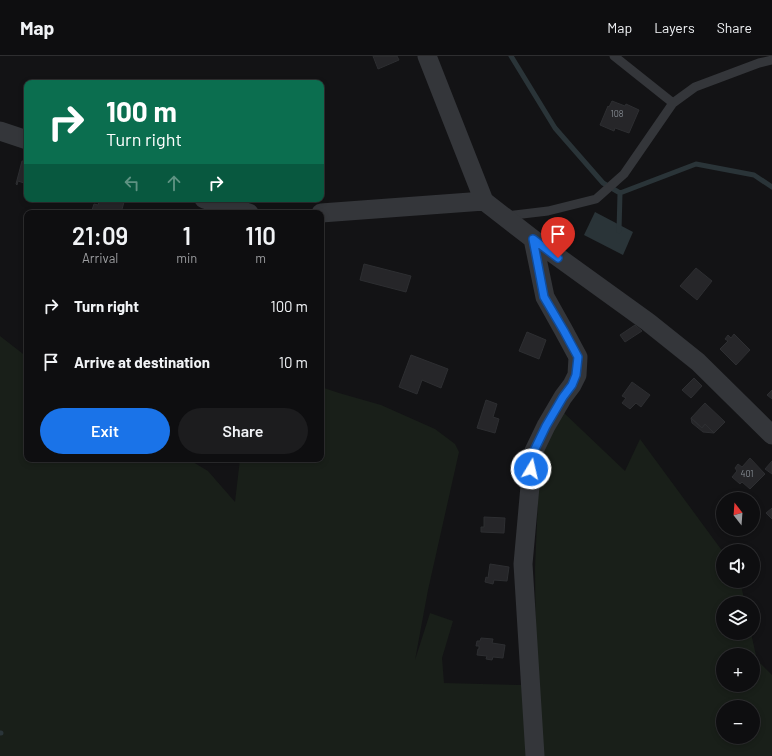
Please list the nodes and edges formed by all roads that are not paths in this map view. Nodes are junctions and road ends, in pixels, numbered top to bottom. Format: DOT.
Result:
graph roads {
  1 [pos="427,56"];
  2 [pos="614,56"];
  3 [pos="772,60"];
  4 [pos="673,103"];
  5 [pos="0,131"];
  6 [pos="24,139"];
  7 [pos="484,201"];
  8 [pos="214,202"];
  9 [pos="239,210"];
  10 [pos="324,213"];
  11 [pos="504,216"];
  12 [pos="533,239"];
  13 [pos="772,435"];
  14 [pos="536,756"];
  1 -- 7 [label="street"];
  2 -- 4 [label="lane"];
  3 -- 4 [label="lane"];
  4 -- 11 [label="lane"];
  5 -- 6 [label="street"];
  7 -- 10 [label="street"];
  7 -- 11 [label="street"];
  8 -- 9 [label="street"];
  11 -- 12 [label="street"];
  12 -- 13 [label="street"];
  12 -- 14 [label="street"];
}
